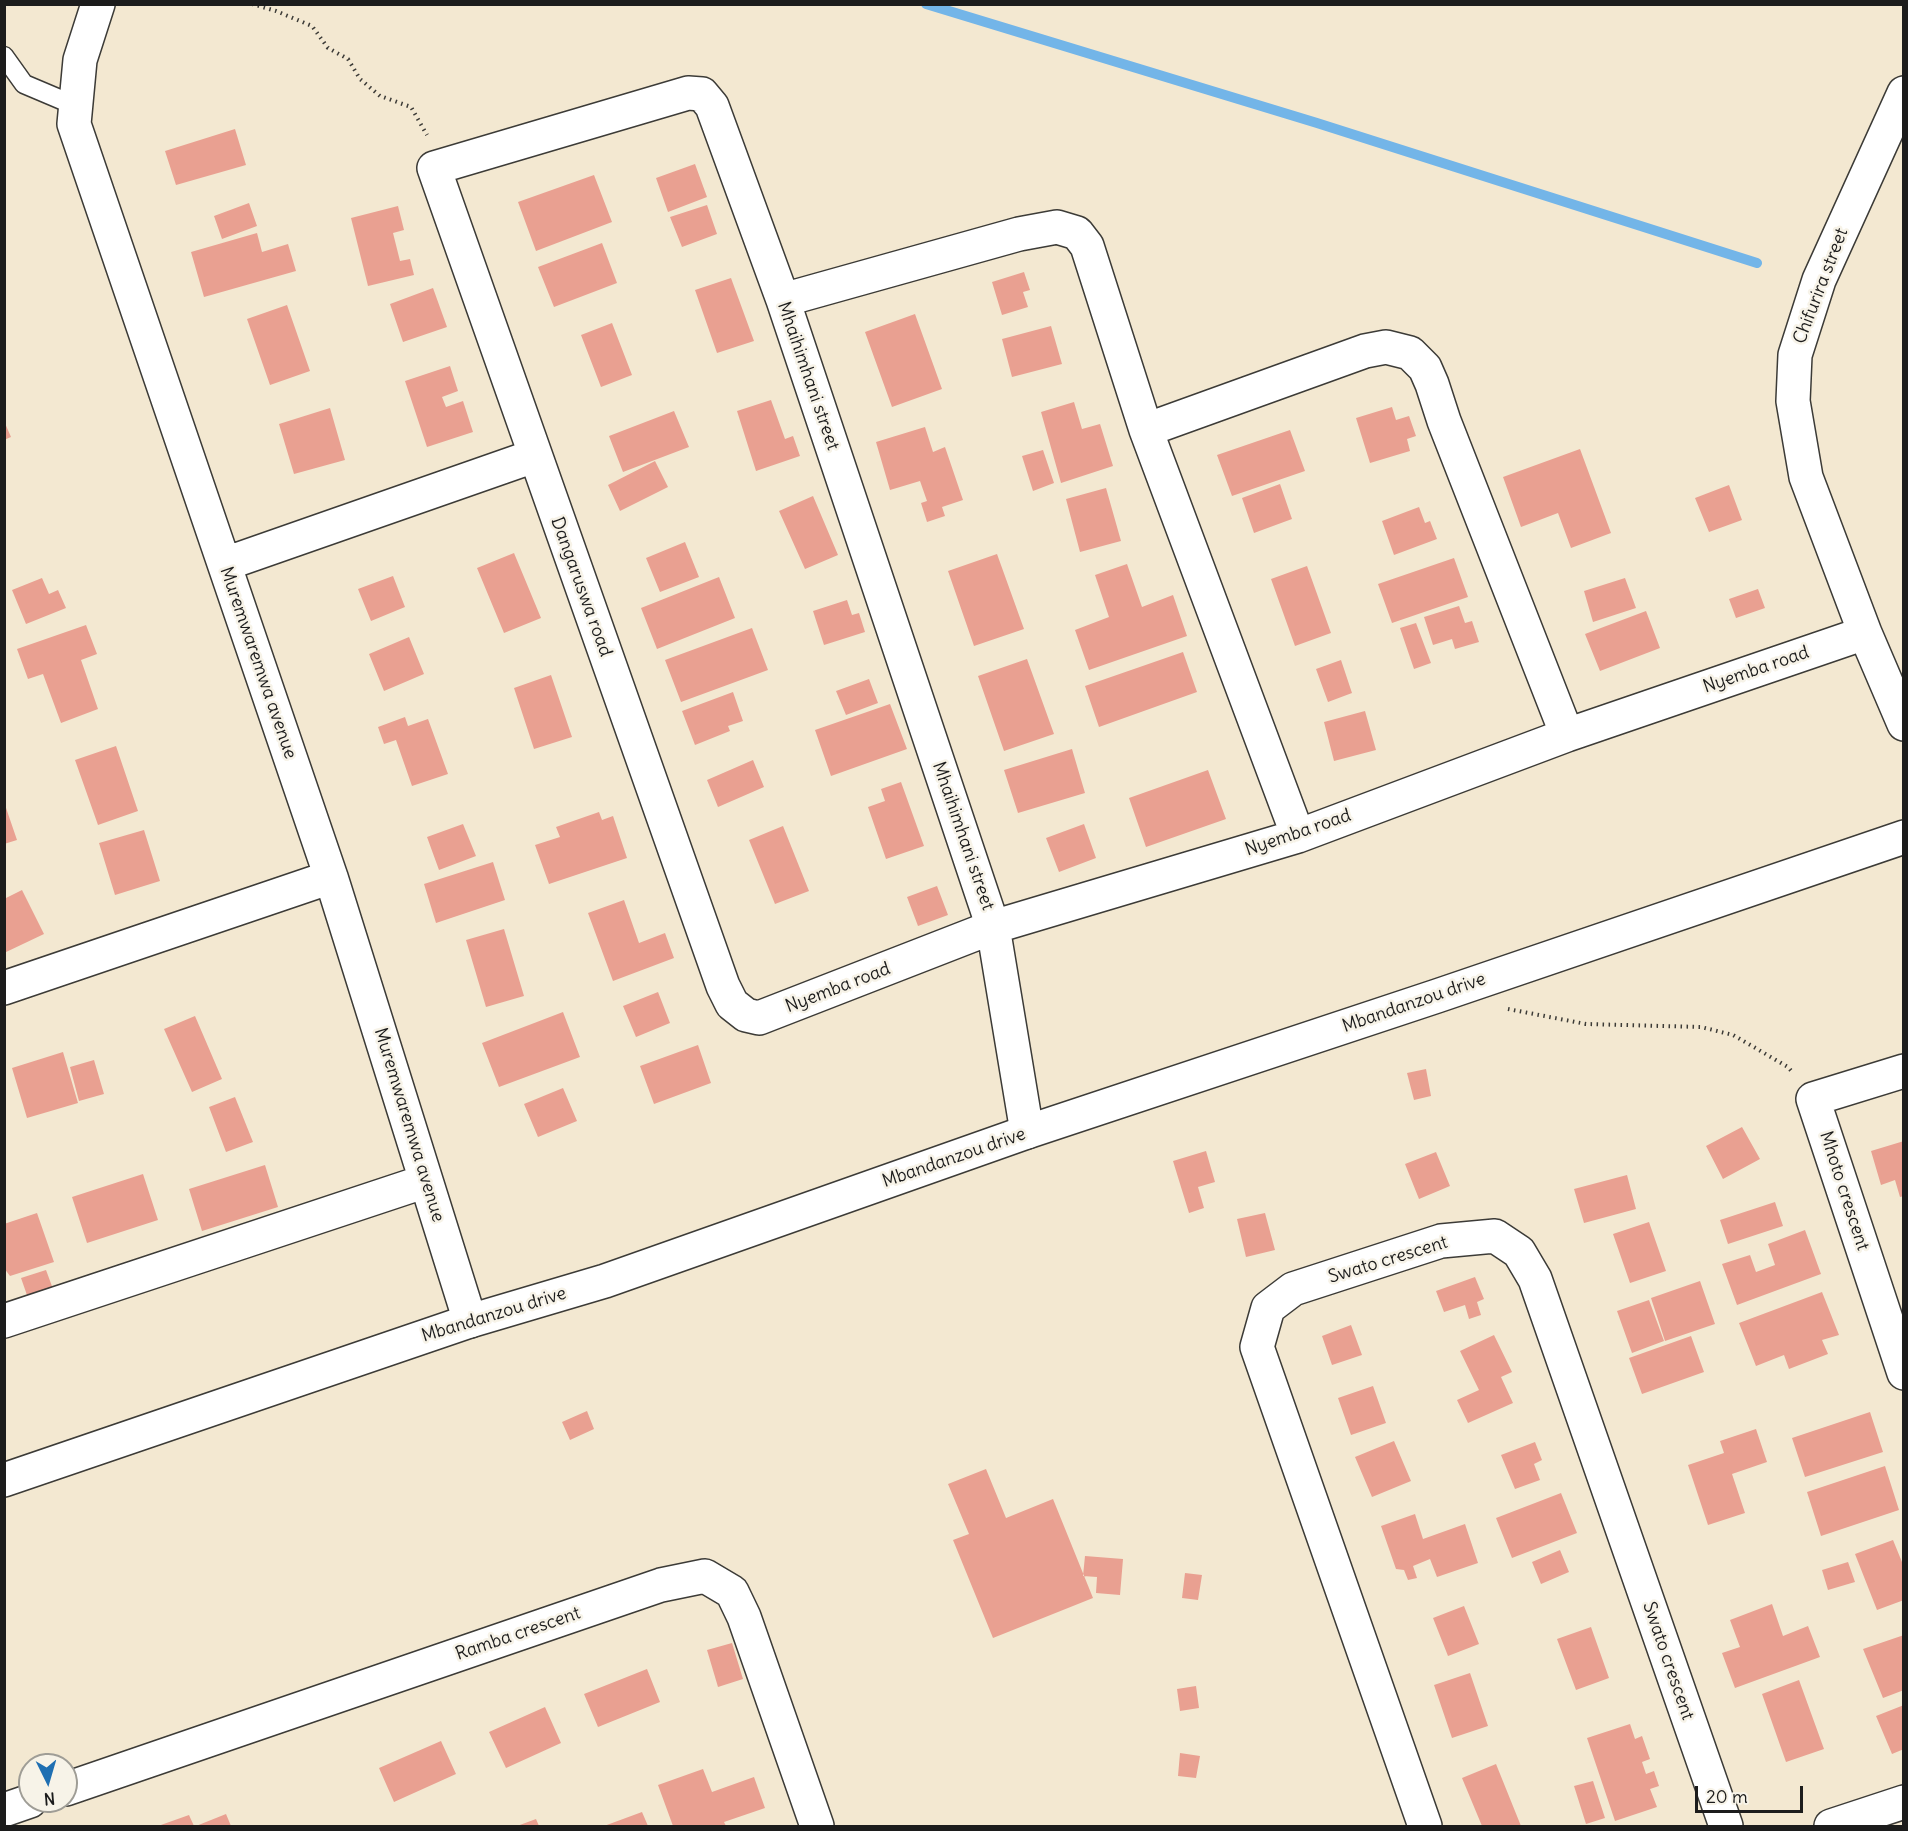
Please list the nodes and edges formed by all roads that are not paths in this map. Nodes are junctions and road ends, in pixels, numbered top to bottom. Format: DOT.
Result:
graph roads {
  1 [pos="98,4"];
  2 [pos="4,56"];
  3 [pos="1904,93"];
  4 [pos="76,106"];
  5 [pos="434,168"];
  6 [pos="783,300"];
  7 [pos="1146,430"];
  8 [pos="534,456"];
  9 [pos="225,564"];
  10 [pos="1865,633"];
  11 [pos="1904,724"];
  12 [pos="1568,735"];
  13 [pos="1298,836"];
  14 [pos="1904,837"];
  15 [pos="331,877"];
  16 [pos="993,927"];
  17 [pos="4,988"];
  18 [pos="732,1004"];
  19 [pos="1904,1071"];
  20 [pos="1027,1132"];
  21 [pos="426,1181"];
  22 [pos="4,1321"];
  23 [pos="470,1321"];
  24 [pos="1904,1373"];
  25 [pos="4,1480"];
  26 [pos="78,1785"];
  27 [pos="1904,1802"];
  28 [pos="817,1827"];
  29 [pos="1425,1827"];
  30 [pos="1726,1827"];
  31 [pos="1831,1827"];
  1 -- 4 [label="street, Muremwaremwa avenue"];
  2 -- 4 [label="lane"];
  3 -- 10 [label="street, Chifurira street"];
  4 -- 9 [label="street, Muremwaremwa avenue"];
  5 -- 6 [label="street, Mhaihimhani street"];
  5 -- 8 [label="street, Dangaruswa road"];
  6 -- 7 [label="street"];
  6 -- 16 [label="street, Mhaihimhani street"];
  7 -- 12 [label="street"];
  7 -- 13 [label="street"];
  8 -- 9 [label="street"];
  8 -- 18 [label="street, Dangaruswa road"];
  9 -- 15 [label="street, Muremwaremwa avenue"];
  10 -- 11 [label="street, Chifurira street"];
  10 -- 12 [label="street, Nyemba road"];
  12 -- 13 [label="street, Nyemba road"];
  13 -- 16 [label="street, Nyemba road"];
  14 -- 20 [label="street, Mbandanzou drive"];
  15 -- 17 [label="street"];
  15 -- 21 [label="street, Muremwaremwa avenue"];
  16 -- 18 [label="street, Nyemba road"];
  16 -- 20 [label="street, Mhaihimhani street"];
  19 -- 24 [label="street, Mhoto crescent"];
  20 -- 23 [label="street, Mbandanzou drive"];
  21 -- 22 [label="street"];
  21 -- 23 [label="street, Muremwaremwa avenue"];
  23 -- 25 [label="street, Mbandanzou drive"];
  26 -- 28 [label="street, Ramba crescent"];
  27 -- 31 [label="street"];
  29 -- 30 [label="street, Swato crescent"];
}
